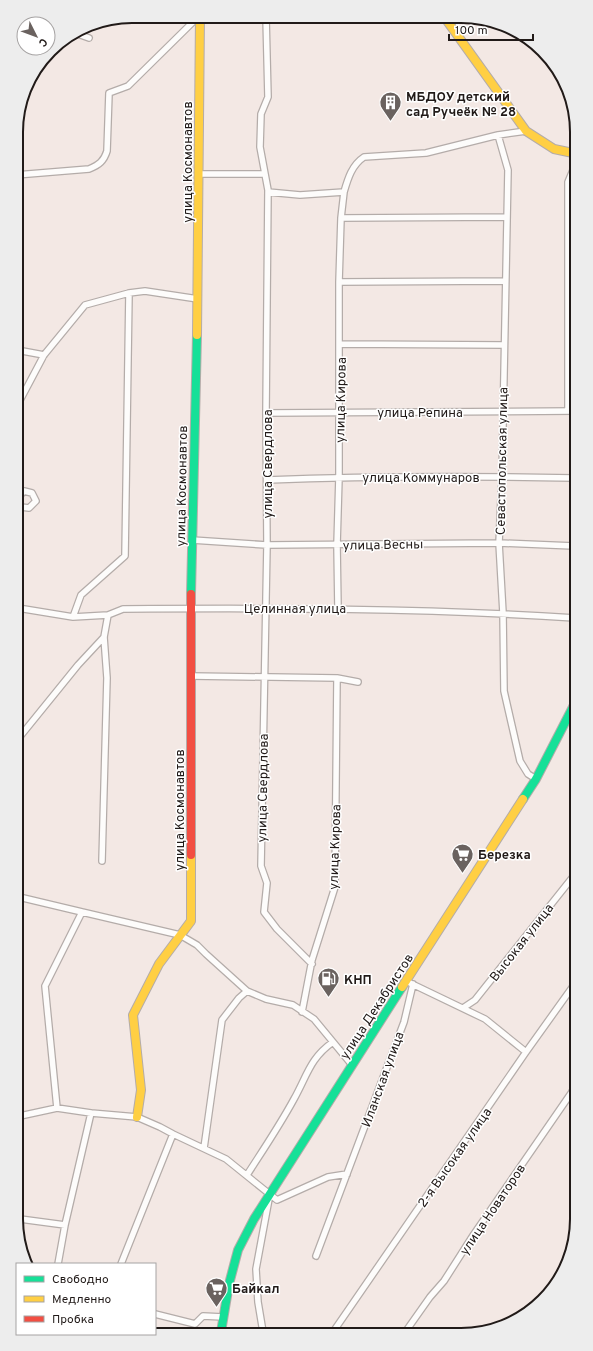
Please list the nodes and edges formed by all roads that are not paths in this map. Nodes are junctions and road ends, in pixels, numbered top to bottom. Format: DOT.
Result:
graph roads {
  1 [pos="192,23"];
  2 [pos="199,23"];
  3 [pos="266,23"];
  4 [pos="449,23"];
  5 [pos="82,36"];
  6 [pos="89,38"];
  7 [pos="526,131"];
  8 [pos="498,135"];
  9 [pos="570,152"];
  10 [pos="199,174"];
  11 [pos="264,174"];
  12 [pos="23,175"];
  13 [pos="570,177"];
  14 [pos="268,192"];
  15 [pos="344,192"];
  16 [pos="507,217"];
  17 [pos="342,218"];
  18 [pos="505,281"];
  19 [pos="339,282"];
  20 [pos="129,293"];
  21 [pos="198,299"];
  22 [pos="570,335"];
  23 [pos="340,344"];
  24 [pos="504,345"];
  25 [pos="23,351"];
  26 [pos="44,356"];
  27 [pos="23,395"];
  28 [pos="503,411"];
  29 [pos="570,411"];
  30 [pos="266,413"];
  31 [pos="339,413"];
  32 [pos="502,476"];
  33 [pos="339,477"];
  34 [pos="570,478"];
  35 [pos="267,480"];
  36 [pos="23,492"];
  37 [pos="23,508"];
  38 [pos="192,540"];
  39 [pos="499,543"];
  40 [pos="267,545"];
  41 [pos="337,545"];
  42 [pos="570,546"];
  43 [pos="191,608"];
  44 [pos="265,608"];
  45 [pos="338,608"];
  46 [pos="23,609"];
  47 [pos="503,613"];
  48 [pos="108,615"];
  49 [pos="73,617"];
  50 [pos="570,618"];
  51 [pos="104,637"];
  52 [pos="192,676"];
  53 [pos="264,677"];
  54 [pos="337,678"];
  55 [pos="358,682"];
  56 [pos="570,713"];
  57 [pos="23,733"];
  58 [pos="536,779"];
  59 [pos="102,861"];
  60 [pos="570,881"];
  61 [pos="23,898"];
  62 [pos="82,912"];
  63 [pos="180,935"];
  64 [pos="312,964"];
  65 [pos="410,982"];
  66 [pos="570,990"];
  67 [pos="247,991"];
  68 [pos="475,1000"];
  69 [pos="463,1008"];
  70 [pos="302,1012"];
  71 [pos="476,1015"];
  72 [pos="334,1042"];
  73 [pos="526,1052"];
  74 [pos="352,1065"];
  75 [pos="570,1095"];
  76 [pos="57,1108"];
  77 [pos="91,1113"];
  78 [pos="23,1115"];
  79 [pos="137,1117"];
  80 [pos="173,1134"];
  81 [pos="204,1148"];
  82 [pos="347,1174"];
  83 [pos="247,1175"];
  84 [pos="269,1195"];
  85 [pos="23,1219"];
  86 [pos="65,1226"];
  87 [pos="316,1256"];
  88 [pos="58,1263"];
  89 [pos="121,1263"];
  90 [pos="156,1314"];
  91 [pos="224,1318"];
  92 [pos="222,1328"];
  93 [pos="262,1328"];
  94 [pos="336,1328"];
  95 [pos="408,1328"];
  1 -- 12 [label="street"];
  2 -- 10 [label="street, улица Космонавтов"];
  3 -- 11 [label="street, улица Свердлова"];
  4 -- 7 [label="street"];
  5 -- 6 [label="street"];
  7 -- 8 [label="street, улица Кирова"];
  7 -- 9 [label="street"];
  8 -- 15 [label="street, улица Кирова"];
  8 -- 16 [label="street, Севастопольская улица"];
  10 -- 11 [label="street"];
  10 -- 21 [label="street, улица Космонавтов"];
  11 -- 14 [label="street, улица Свердлова"];
  13 -- 22 [label="street"];
  14 -- 15 [label="street"];
  14 -- 30 [label="street, улица Свердлова"];
  15 -- 17 [label="street, улица Кирова"];
  16 -- 17 [label="street"];
  16 -- 18 [label="street, Севастопольская улица"];
  17 -- 19 [label="street, улица Кирова"];
  18 -- 19 [label="street"];
  18 -- 24 [label="street, Севастопольская улица"];
  19 -- 23 [label="street, улица Кирова"];
  20 -- 21 [label="street"];
  20 -- 26 [label="street"];
  20 -- 49 [label="street"];
  21 -- 38 [label="street, улица Космонавтов"];
  23 -- 24 [label="street"];
  23 -- 31 [label="street, улица Кирова"];
  24 -- 28 [label="street, Севастопольская улица"];
  25 -- 26 [label="street"];
  26 -- 27 [label="street"];
  28 -- 29 [label="street, улица Репина"];
  28 -- 31 [label="street, улица Репина"];
  28 -- 32 [label="street, Севастопольская улица"];
  30 -- 31 [label="street, улица Репина"];
  30 -- 35 [label="street, улица Свердлова"];
  31 -- 33 [label="street, улица Кирова"];
  32 -- 33 [label="street, улица Коммунаров"];
  32 -- 34 [label="street, улица Коммунаров"];
  32 -- 39 [label="street, Севастопольская улица"];
  33 -- 35 [label="street, улица Коммунаров"];
  33 -- 41 [label="street, улица Кирова"];
  35 -- 40 [label="street, улица Свердлова"];
  36 -- 37 [label="street"];
  38 -- 40 [label="street, улица Весны"];
  38 -- 43 [label="street, улица Космонавтов"];
  39 -- 41 [label="street, улица Весны"];
  39 -- 42 [label="street, улица Весны"];
  39 -- 47 [label="street, Севастопольская улица"];
  40 -- 41 [label="street, улица Весны"];
  40 -- 44 [label="street, улица Свердлова"];
  41 -- 45 [label="street, улица Кирова"];
  43 -- 44 [label="street, Целинная улица"];
  43 -- 48 [label="street, Целинная улица"];
  43 -- 52 [label="street, улица Космонавтов"];
  44 -- 45 [label="street, Целинная улица"];
  44 -- 53 [label="street, улица Свердлова"];
  45 -- 47 [label="street, Целинная улица"];
  46 -- 49 [label="street, Целинная улица"];
  47 -- 50 [label="street, Целинная улица"];
  47 -- 58 [label="street, Севастопольская улица"];
  48 -- 49 [label="street, Целинная улица"];
  48 -- 51 [label="street"];
  51 -- 57 [label="street"];
  51 -- 59 [label="street"];
  52 -- 53 [label="street"];
  52 -- 63 [label="street, улица Космонавтов"];
  53 -- 54 [label="street"];
  53 -- 64 [label="street, улица Свердлова"];
  54 -- 55 [label="street"];
  54 -- 64 [label="street, улица Кирова"];
  56 -- 58 [label="street, улица Декабристов"];
  58 -- 65 [label="street, улица Декабристов"];
  60 -- 68 [label="street, Высокая улица"];
  61 -- 62 [label="street"];
  62 -- 63 [label="street"];
  62 -- 76 [label="street"];
  63 -- 67 [label="street"];
  63 -- 79 [label="street, улица Космонавтов"];
  64 -- 70 [label="street, улица Кирова"];
  65 -- 69 [label="street"];
  65 -- 74 [label="street, улица Декабристов"];
  65 -- 82 [label="street, Иланская улица"];
  66 -- 73 [label="street, 2-я Высокая улица"];
  67 -- 70 [label="street"];
  67 -- 81 [label="street"];
  68 -- 69 [label="street, Высокая улица"];
  68 -- 71 [label="street"];
  69 -- 71 [label="street"];
  70 -- 72 [label="street"];
  71 -- 73 [label="street"];
  72 -- 74 [label="street"];
  72 -- 83 [label="street"];
  73 -- 94 [label="street, 2-я Высокая улица"];
  74 -- 84 [label="street, улица Декабристов"];
  75 -- 95 [label="street, улица Новаторов"];
  76 -- 77 [label="street"];
  76 -- 78 [label="street"];
  77 -- 79 [label="street"];
  77 -- 86 [label="street"];
  79 -- 80 [label="street"];
  80 -- 81 [label="street"];
  80 -- 89 [label="street"];
  81 -- 83 [label="street"];
  82 -- 84 [label="street"];
  82 -- 87 [label="street, Иланская улица"];
  83 -- 84 [label="street"];
  84 -- 91 [label="street, улица Декабристов"];
  84 -- 93 [label="street"];
  85 -- 86 [label="street"];
  86 -- 88 [label="street"];
  90 -- 91 [label="street"];
  91 -- 92 [label="street, улица Декабристов"];
}
